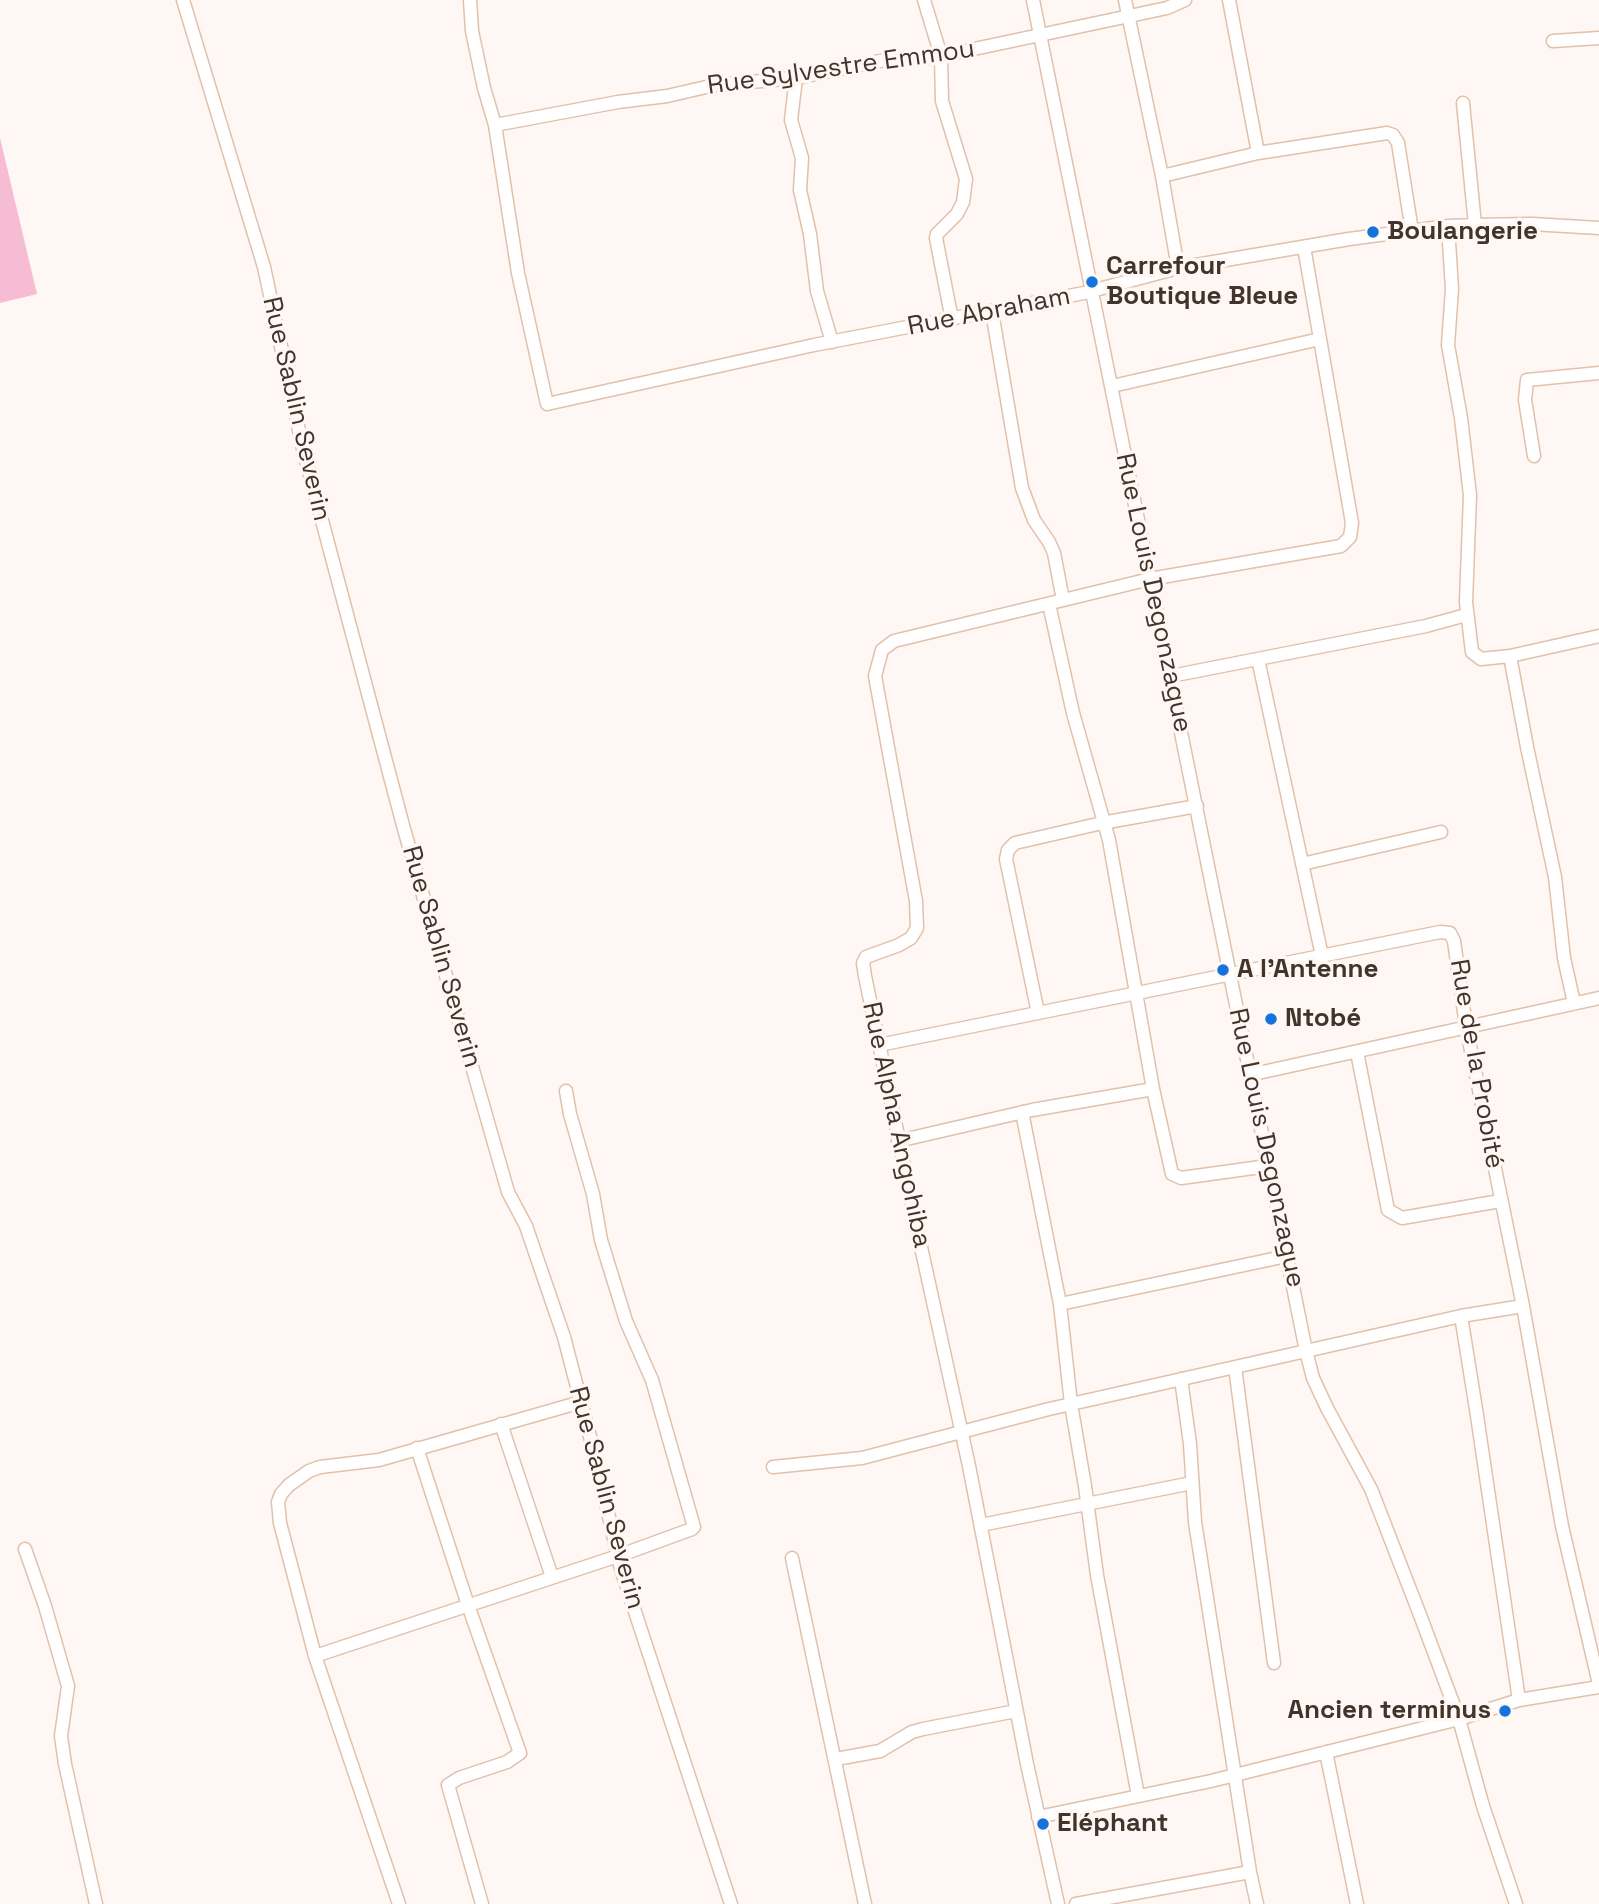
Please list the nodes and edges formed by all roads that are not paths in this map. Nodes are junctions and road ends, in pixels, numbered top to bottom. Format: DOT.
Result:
graph roads {
  1 [pos="183,0"];
  2 [pos="470,0"];
  3 [pos="1033,0"];
  4 [pos="1125,0"];
  5 [pos="1185,0"];
  6 [pos="1229,0"];
  7 [pos="925,2"];
  8 [pos="1128,16"];
  9 [pos="1040,36"];
  10 [pos="1599,37"];
  11 [pos="1553,41"];
  12 [pos="941,56"];
  13 [pos="796,78"];
  14 [pos="1464,103"];
  15 [pos="495,125"];
  16 [pos="1258,153"];
  17 [pos="1162,176"];
  18 [pos="1475,225"];
  19 [pos="1448,226"];
  20 [pos="1599,228"];
  21 [pos="1412,231"];
  22 [pos="1304,247"];
  23 [pos="1178,268"];
  24 [pos="1091,290"];
  25 [pos="992,312"];
  26 [pos="952,320"];
  27 [pos="1320,339"];
  28 [pos="832,342"];
  29 [pos="1599,373"];
  30 [pos="1112,386"];
  31 [pos="1534,456"];
  32 [pos="1150,579"];
  33 [pos="1063,600"];
  34 [pos="1049,604"];
  35 [pos="1466,615"];
  36 [pos="1599,636"];
  37 [pos="1510,656"];
  38 [pos="1258,659"];
  39 [pos="1171,676"];
  40 [pos="1197,806"];
  41 [pos="1102,823"];
  42 [pos="1441,832"];
  43 [pos="1302,864"];
  44 [pos="1322,956"];
  45 [pos="1231,976"];
  46 [pos="1136,995"];
  47 [pos="1599,998"];
  48 [pos="1574,1003"];
  49 [pos="1038,1013"];
  50 [pos="1466,1026"];
  51 [pos="879,1045"];
  52 [pos="1357,1052"];
  53 [pos="1249,1075"];
  54 [pos="1153,1089"];
  55 [pos="566,1091"];
  56 [pos="1022,1112"];
  57 [pos="898,1141"];
  58 [pos="1268,1166"];
  59 [pos="1500,1201"];
  60 [pos="1287,1256"];
  61 [pos="1060,1304"];
  62 [pos="1523,1306"];
  63 [pos="1461,1317"];
  64 [pos="1306,1351"];
  65 [pos="1235,1367"];
  66 [pos="1181,1379"];
  67 [pos="581,1402"];
  68 [pos="1071,1404"];
  69 [pos="501,1424"];
  70 [pos="961,1430"];
  71 [pos="417,1448"];
  72 [pos="773,1466"];
  73 [pos="1192,1483"];
  74 [pos="1086,1505"];
  75 [pos="981,1525"];
  76 [pos="25,1549"];
  77 [pos="618,1556"];
  78 [pos="792,1558"];
  79 [pos="552,1577"];
  80 [pos="468,1605"];
  81 [pos="315,1656"];
  82 [pos="1273,1664"];
  83 [pos="1599,1686"];
  84 [pos="1519,1700"];
  85 [pos="1016,1711"];
  86 [pos="1459,1719"];
  87 [pos="1326,1752"];
  88 [pos="836,1759"];
  89 [pos="1236,1775"];
  90 [pos="1138,1796"];
  91 [pos="1038,1817"];
  92 [pos="1250,1872"];
  93 [pos="96,1904"];
  94 [pos="398,1904"];
  95 [pos="482,1904"];
  96 [pos="732,1904"];
  97 [pos="865,1904"];
  98 [pos="1058,1904"];
  99 [pos="1076,1904"];
  100 [pos="1257,1904"];
  101 [pos="1357,1904"];
  102 [pos="1516,1904"];
  1 -- 67 [label="street, Rue Sablin Severin"];
  2 -- 15 [label="street"];
  3 -- 9 [label="street, Rue Louis Degonzague"];
  4 -- 8 [label="street"];
  5 -- 8 [label="street, Rue Sylvestre Emmou"];
  6 -- 16 [label="street"];
  7 -- 12 [label="street"];
  8 -- 9 [label="street, Rue Sylvestre Emmou"];
  8 -- 17 [label="street"];
  9 -- 12 [label="street, Rue Sylvestre Emmou"];
  9 -- 24 [label="street, Rue Louis Degonzague"];
  10 -- 11 [label="street"];
  12 -- 13 [label="street, Rue Sylvestre Emmou"];
  12 -- 26 [label="street"];
  13 -- 15 [label="street, Rue Sylvestre Emmou"];
  13 -- 28 [label="street"];
  14 -- 18 [label="street"];
  15 -- 28 [label="street, Rue Abraham"];
  16 -- 17 [label="street"];
  16 -- 21 [label="street"];
  17 -- 23 [label="street"];
  18 -- 19 [label="street, Rue Abraham"];
  18 -- 20 [label="street, Rue Abraham"];
  19 -- 21 [label="street, Rue Abraham"];
  19 -- 35 [label="street"];
  21 -- 22 [label="street, Rue Abraham"];
  22 -- 23 [label="street, Rue Abraham"];
  22 -- 27 [label="street"];
  23 -- 24 [label="street, Rue Abraham"];
  24 -- 25 [label="street, Rue Abraham"];
  24 -- 30 [label="street, Rue Louis Degonzague"];
  25 -- 26 [label="street, Rue Abraham"];
  25 -- 33 [label="street"];
  26 -- 28 [label="street, Rue Abraham"];
  27 -- 30 [label="street"];
  27 -- 32 [label="street, Rue Alpha Angohiba"];
  29 -- 31 [label="street"];
  30 -- 32 [label="street, Rue Louis Degonzague"];
  32 -- 33 [label="street, Rue Alpha Angohiba"];
  32 -- 39 [label="street, Rue Louis Degonzague"];
  33 -- 34 [label="street, Rue Alpha Angohiba"];
  34 -- 41 [label="street"];
  34 -- 51 [label="street, Rue Alpha Angohiba"];
  35 -- 37 [label="street"];
  35 -- 38 [label="street"];
  36 -- 37 [label="street"];
  37 -- 48 [label="street"];
  38 -- 39 [label="street"];
  38 -- 43 [label="street"];
  39 -- 40 [label="street, Rue Louis Degonzague"];
  40 -- 41 [label="street"];
  40 -- 45 [label="street, Rue Louis Degonzague"];
  41 -- 46 [label="street"];
  41 -- 49 [label="street"];
  42 -- 43 [label="street"];
  43 -- 44 [label="street"];
  44 -- 45 [label="street, Rue de la Probité"];
  44 -- 50 [label="street, Rue de la Probité"];
  45 -- 46 [label="street, Rue de la Probité"];
  45 -- 53 [label="street, Rue Louis Degonzague"];
  46 -- 49 [label="street, Rue de la Probité"];
  46 -- 54 [label="street"];
  47 -- 48 [label="street"];
  48 -- 50 [label="street"];
  49 -- 51 [label="street, Rue de la Probité"];
  50 -- 52 [label="street"];
  50 -- 59 [label="street, Rue de la Probité"];
  51 -- 57 [label="street, Rue Alpha Angohiba"];
  52 -- 53 [label="street"];
  52 -- 59 [label="street"];
  53 -- 58 [label="street, Rue Louis Degonzague"];
  54 -- 56 [label="street"];
  54 -- 58 [label="street"];
  55 -- 77 [label="street"];
  56 -- 57 [label="street"];
  56 -- 61 [label="street"];
  57 -- 70 [label="street, Rue Alpha Angohiba"];
  58 -- 60 [label="street, Rue Louis Degonzague"];
  59 -- 62 [label="street, Rue de la Probité"];
  60 -- 61 [label="street"];
  60 -- 64 [label="street, Rue Louis Degonzague"];
  61 -- 68 [label="street"];
  62 -- 63 [label="street"];
  62 -- 83 [label="street, Rue de la Probité"];
  63 -- 64 [label="street"];
  63 -- 84 [label="street"];
  64 -- 65 [label="street"];
  64 -- 86 [label="street, Rue Louis Degonzague"];
  65 -- 66 [label="street"];
  65 -- 82 [label="street"];
  66 -- 68 [label="street"];
  66 -- 73 [label="street"];
  67 -- 69 [label="street"];
  67 -- 77 [label="street, Rue Sablin Severin"];
  68 -- 70 [label="street"];
  68 -- 74 [label="street"];
  69 -- 71 [label="street"];
  69 -- 79 [label="street"];
  70 -- 72 [label="street"];
  70 -- 75 [label="street, Rue Alpha Angohiba"];
  71 -- 80 [label="street"];
  71 -- 81 [label="street"];
  73 -- 74 [label="street"];
  73 -- 89 [label="street"];
  74 -- 75 [label="street"];
  74 -- 90 [label="street"];
  75 -- 85 [label="street, Rue Alpha Angohiba"];
  76 -- 93 [label="street"];
  77 -- 79 [label="street"];
  77 -- 96 [label="street, Rue Sablin Severin"];
  78 -- 88 [label="street"];
  79 -- 80 [label="street"];
  80 -- 81 [label="street"];
  80 -- 95 [label="street"];
  81 -- 94 [label="street"];
  83 -- 84 [label="street"];
  84 -- 86 [label="street"];
  85 -- 88 [label="street"];
  85 -- 91 [label="street, Rue Alpha Angohiba"];
  86 -- 87 [label="street"];
  86 -- 102 [label="street, Rue Louis Degonzague"];
  87 -- 89 [label="street"];
  87 -- 101 [label="street"];
  88 -- 97 [label="street"];
  89 -- 90 [label="street"];
  89 -- 92 [label="street"];
  90 -- 91 [label="street"];
  91 -- 98 [label="street, Rue Alpha Angohiba"];
  92 -- 99 [label="street"];
  92 -- 100 [label="street"];
}
